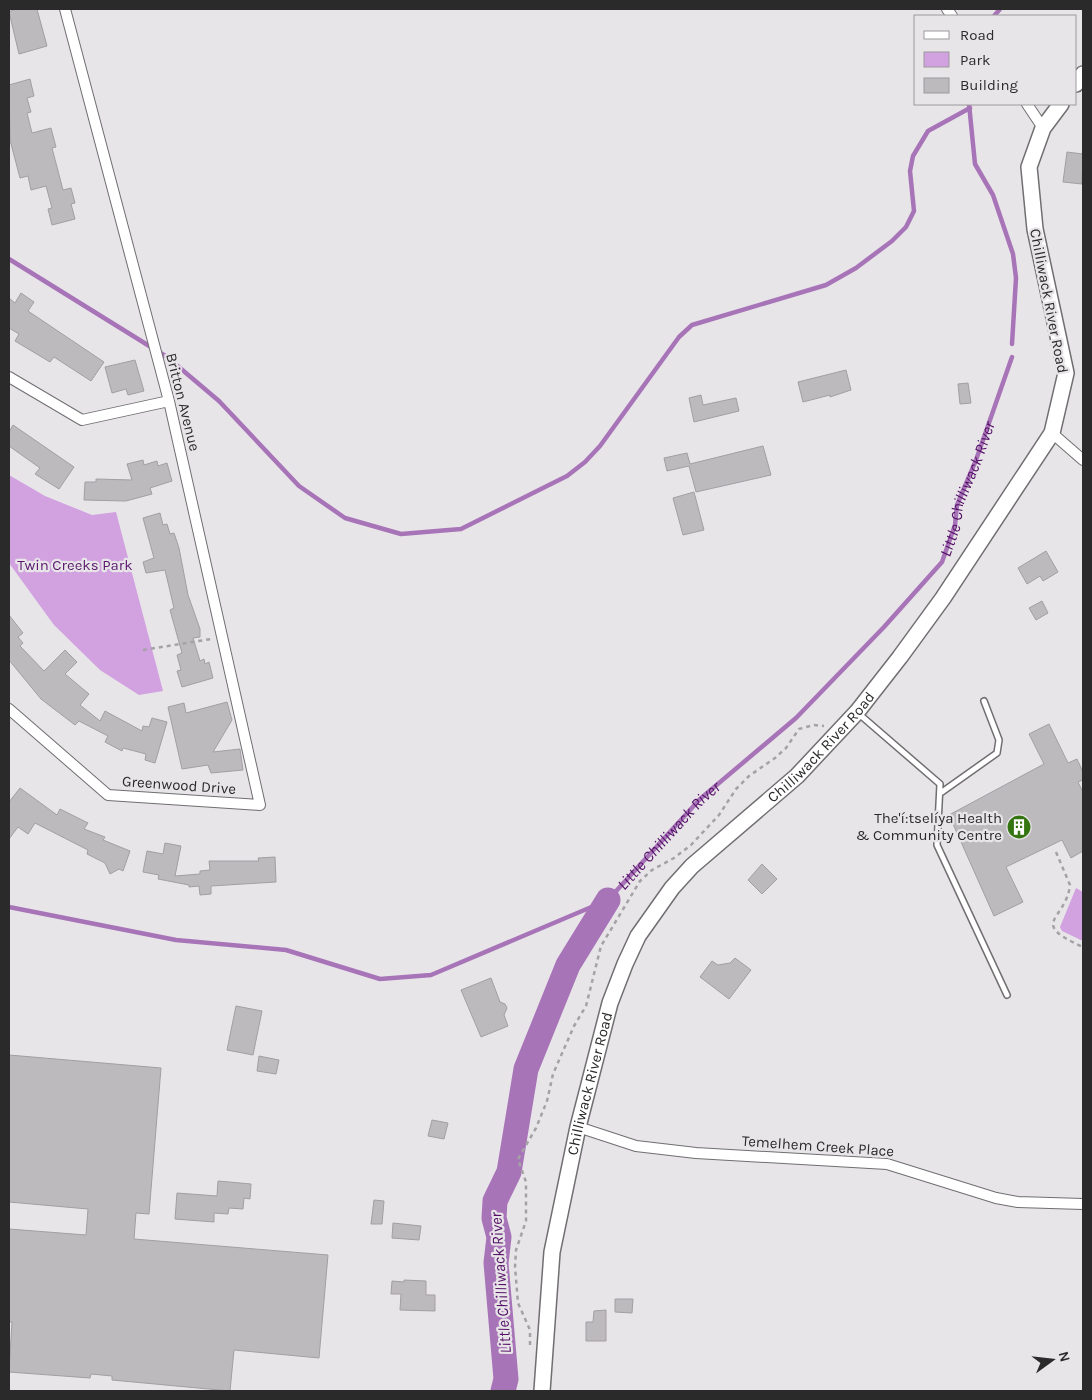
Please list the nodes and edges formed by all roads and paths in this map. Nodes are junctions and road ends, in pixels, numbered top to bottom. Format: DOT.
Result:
graph roads {
  1 [pos="65,9"];
  2 [pos="1028,105"];
  3 [pos="1060,105"];
  4 [pos="1042,128"];
  5 [pos="9,377"];
  6 [pos="169,401"];
  7 [pos="1052,433"];
  8 [pos="1083,460"];
  9 [pos="222,637"];
  10 [pos="143,650"];
  11 [pos="984,701"];
  12 [pos="9,710"];
  13 [pos="856,712"];
  14 [pos="942,792"];
  15 [pos="260,805"];
  16 [pos="1056,852"];
  17 [pos="1083,947"];
  18 [pos="1007,995"];
  19 [pos="578,1127"];
  20 [pos="1083,1204"];
  21 [pos="542,1391"];
  1 -- 6 [label="street, Britton Avenue"];
  2 -- 4 [label="street"];
  3 -- 4 [label="main road, Chilliwack River Road"];
  4 -- 7 [label="main road, Chilliwack River Road"];
  5 -- 6 [label="street"];
  6 -- 9 [label="street, Britton Avenue"];
  7 -- 8 [label="street"];
  7 -- 13 [label="main road, Chilliwack River Road"];
  9 -- 10 [label="path"];
  9 -- 15 [label="street, Britton Avenue"];
  11 -- 14 [label="lane"];
  12 -- 15 [label="street, Greenwood Drive"];
  13 -- 14 [label="lane"];
  13 -- 19 [label="main road, Chilliwack River Road"];
  14 -- 18 [label="lane"];
  16 -- 17 [label="path"];
  19 -- 20 [label="street, Temelhem Creek Place"];
  19 -- 21 [label="main road, Chilliwack River Road"];
}
